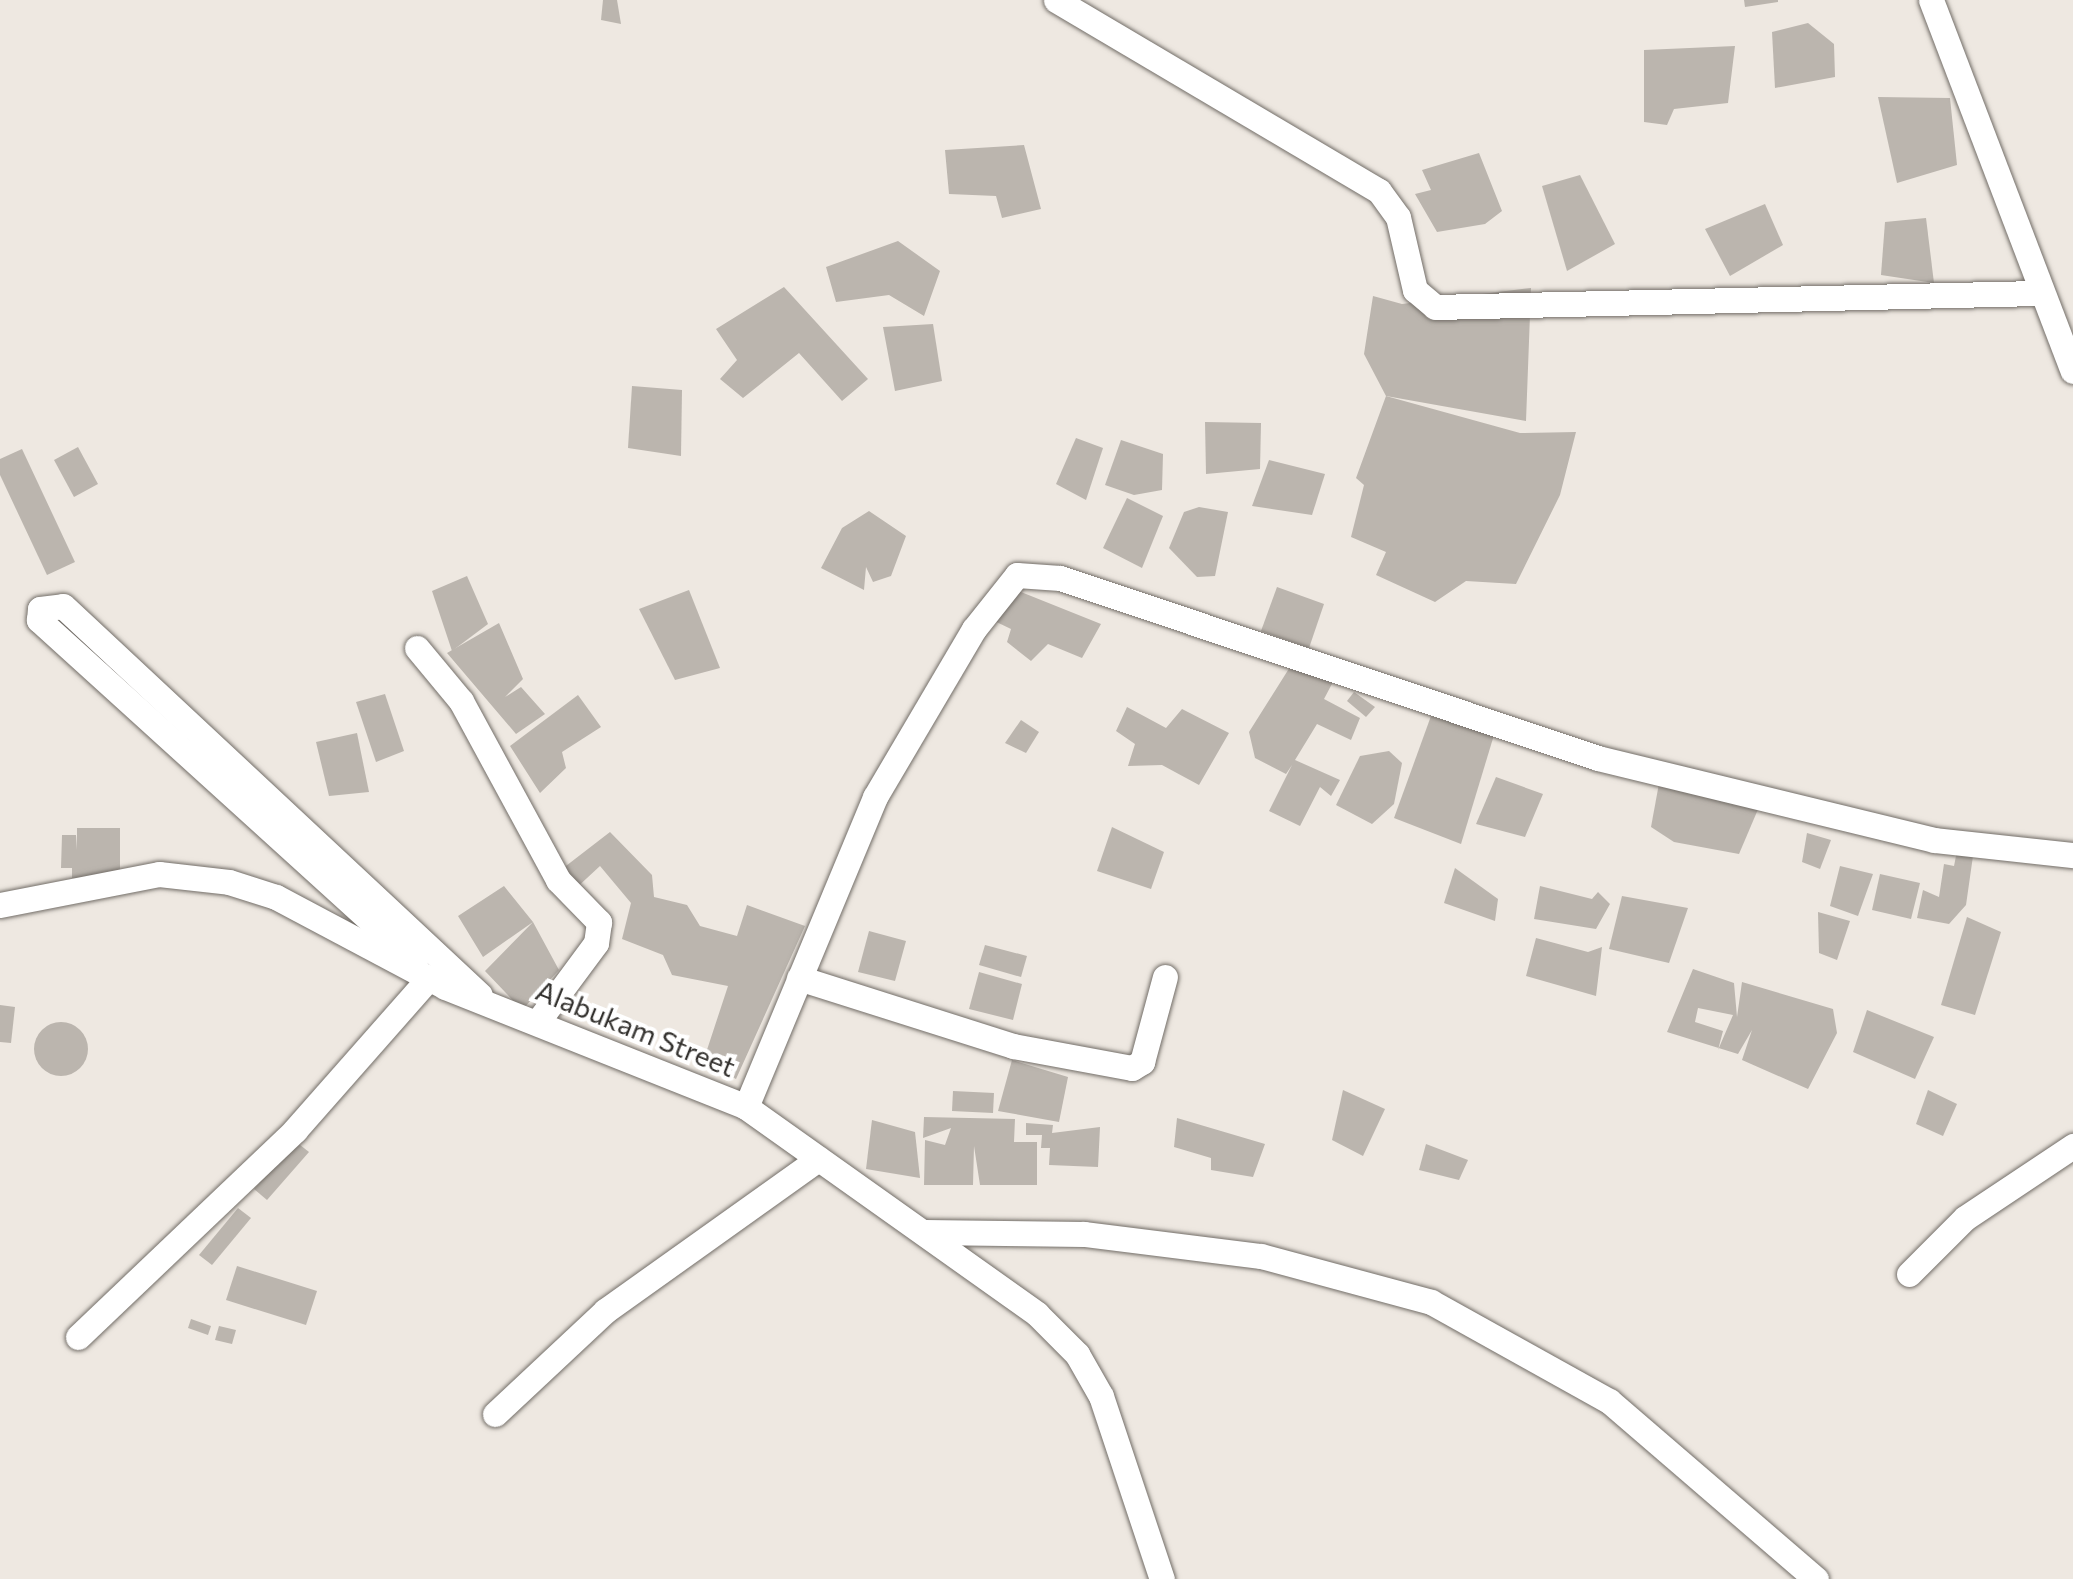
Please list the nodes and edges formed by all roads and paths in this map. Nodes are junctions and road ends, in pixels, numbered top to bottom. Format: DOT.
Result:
graph roads {
  1 [pos="1056,0"];
  2 [pos="1931,0"];
  3 [pos="2039,293"];
  4 [pos="2073,371"];
  5 [pos="417,648"];
  6 [pos="2073,855"];
  7 [pos="0,905"];
  8 [pos="1164,977"];
  9 [pos="799,978"];
  10 [pos="437,983"];
  11 [pos="487,1002"];
  12 [pos="539,1020"];
  13 [pos="746,1106"];
  14 [pos="2073,1146"];
  15 [pos="818,1158"];
  16 [pos="924,1232"];
  17 [pos="1909,1274"];
  18 [pos="78,1337"];
  19 [pos="495,1414"];
  20 [pos="1162,1579"];
  21 [pos="1816,1579"];
  1 -- 3 [label="street"];
  2 -- 3 [label="street"];
  3 -- 4 [label="street"];
  5 -- 12 [label="street"];
  6 -- 9 [label="street"];
  7 -- 10 [label="street, Alabukam Street"];
  8 -- 9 [label="street"];
  9 -- 13 [label="street"];
  10 -- 11 [label="street, Alabukam Street"];
  10 -- 11 [label="street"];
  10 -- 18 [label="street"];
  11 -- 12 [label="street, Alabukam Street"];
  12 -- 13 [label="street, Alabukam Street"];
  13 -- 15 [label="street, Alabukam Street"];
  14 -- 17 [label="street"];
  15 -- 16 [label="street, Alabukam Street"];
  15 -- 19 [label="street"];
  16 -- 20 [label="street, Alabukam Street"];
  16 -- 21 [label="street"];
}
